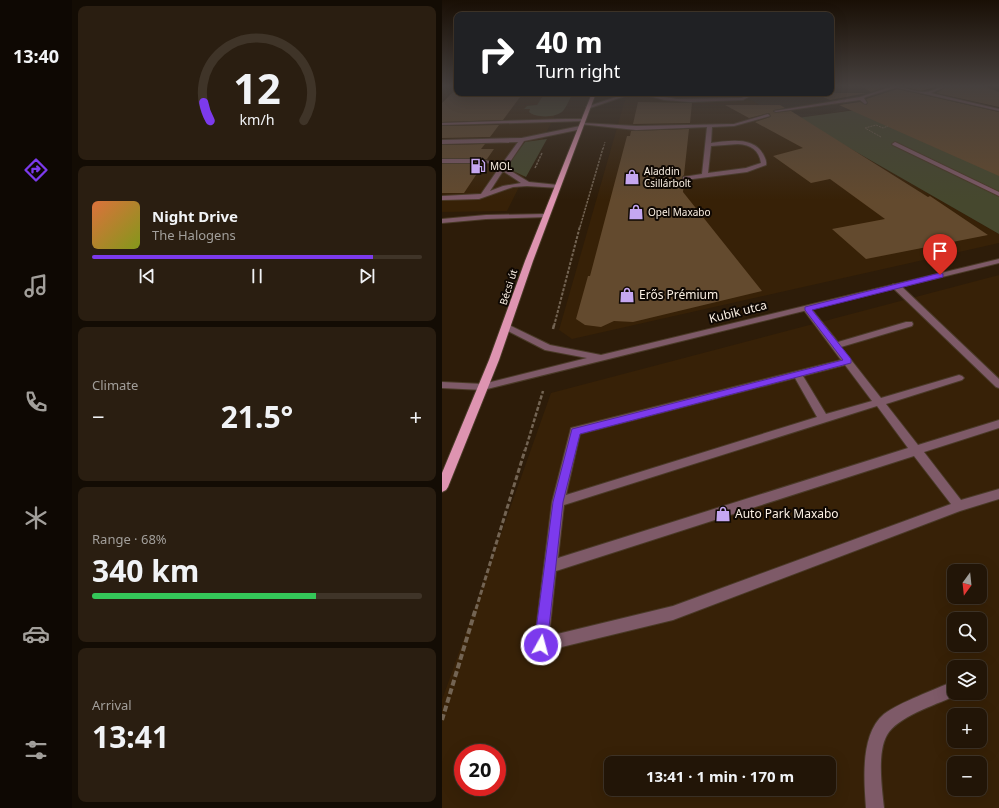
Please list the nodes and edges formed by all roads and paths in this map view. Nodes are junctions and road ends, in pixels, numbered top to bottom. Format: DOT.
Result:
graph roads {
  1 [pos="442,124"];
  2 [pos="460,124"];
  3 [pos="576,124"];
  4 [pos="581,124"];
  5 [pos="738,124"];
  6 [pos="608,126"];
  7 [pos="710,126"];
  8 [pos="888,126"];
  9 [pos="550,135"];
  10 [pos="522,140"];
  11 [pos="442,142"];
  12 [pos="895,144"];
  13 [pos="707,145"];
  14 [pos="442,161"];
  15 [pos="478,161"];
  16 [pos="486,161"];
  17 [pos="502,168"];
  18 [pos="704,176"];
  19 [pos="685,178"];
  20 [pos="527,184"];
  21 [pos="558,187"];
  22 [pos="999,194"];
  23 [pos="482,196"];
  24 [pos="442,198"];
  25 [pos="546,216"];
  26 [pos="442,221"];
  27 [pos="999,261"];
  28 [pos="896,286"];
  29 [pos="807,308"];
  30 [pos="909,324"];
  31 [pos="507,327"];
  32 [pos="836,346"];
  33 [pos="548,348"];
  34 [pos="604,359"];
  35 [pos="848,361"];
  36 [pos="548,372"];
  37 [pos="797,374"];
  38 [pos="959,378"];
  39 [pos="442,385"];
  40 [pos="999,385"];
  41 [pos="483,387"];
  42 [pos="879,402"];
  43 [pos="823,419"];
  44 [pos="999,424"];
  45 [pos="917,450"];
  46 [pos="442,487"];
  47 [pos="999,494"];
  48 [pos="558,502"];
  49 [pos="959,506"];
  50 [pos="550,567"];
  51 [pos="947,692"];
  52 [pos="442,720"];
  53 [pos="875,808"];
  1 -- 2 [label="street"];
  3 -- 4 [label="street"];
  4 -- 6 [label="street"];
  4 -- 9 [label="street"];
  4 -- 21 [label="main road, Bécsi út"];
  5 -- 7 [label="street"];
  6 -- 7 [label="street"];
  6 -- 33 [label="path"];
  7 -- 13 [label="street"];
  8 -- 12 [label="path"];
  9 -- 10 [label="street"];
  9 -- 20 [label="path"];
  10 -- 11 [label="street"];
  10 -- 17 [label="street"];
  12 -- 22 [label="street"];
  13 -- 18 [label="street"];
  13 -- 18 [label="street"];
  14 -- 15 [label="street"];
  16 -- 17 [label="street"];
  17 -- 20 [label="street"];
  17 -- 23 [label="street"];
  18 -- 19 [label="street"];
  20 -- 21 [label="street"];
  20 -- 23 [label="street"];
  21 -- 25 [label="main road, Bécsi út"];
  23 -- 24 [label="street"];
  25 -- 26 [label="street"];
  25 -- 31 [label="main road, Bécsi út"];
  27 -- 28 [label="street, Kubik utca"];
  28 -- 29 [label="street, Kubik utca"];
  28 -- 40 [label="street"];
  29 -- 32 [label="street"];
  29 -- 34 [label="street, Kubik utca"];
  30 -- 32 [label="street"];
  31 -- 33 [label="street"];
  31 -- 41 [label="main road, Bécsi út"];
  32 -- 35 [label="street"];
  33 -- 34 [label="street"];
  34 -- 36 [label="street, Kubik utca"];
  35 -- 37 [label="street"];
  35 -- 42 [label="street"];
  36 -- 41 [label="street, Kubik utca"];
  36 -- 52 [label="path"];
  37 -- 43 [label="street"];
  37 -- 48 [label="street"];
  38 -- 42 [label="street"];
  39 -- 41 [label="street, Kubik utca"];
  41 -- 46 [label="main road, Bécsi út"];
  42 -- 43 [label="street"];
  42 -- 45 [label="street"];
  43 -- 48 [label="street"];
  44 -- 45 [label="street"];
  45 -- 49 [label="street"];
  45 -- 50 [label="street"];
  47 -- 49 [label="street"];
  48 -- 50 [label="street"];
  49 -- 50 [label="street"];
  51 -- 53 [label="street"];
}
